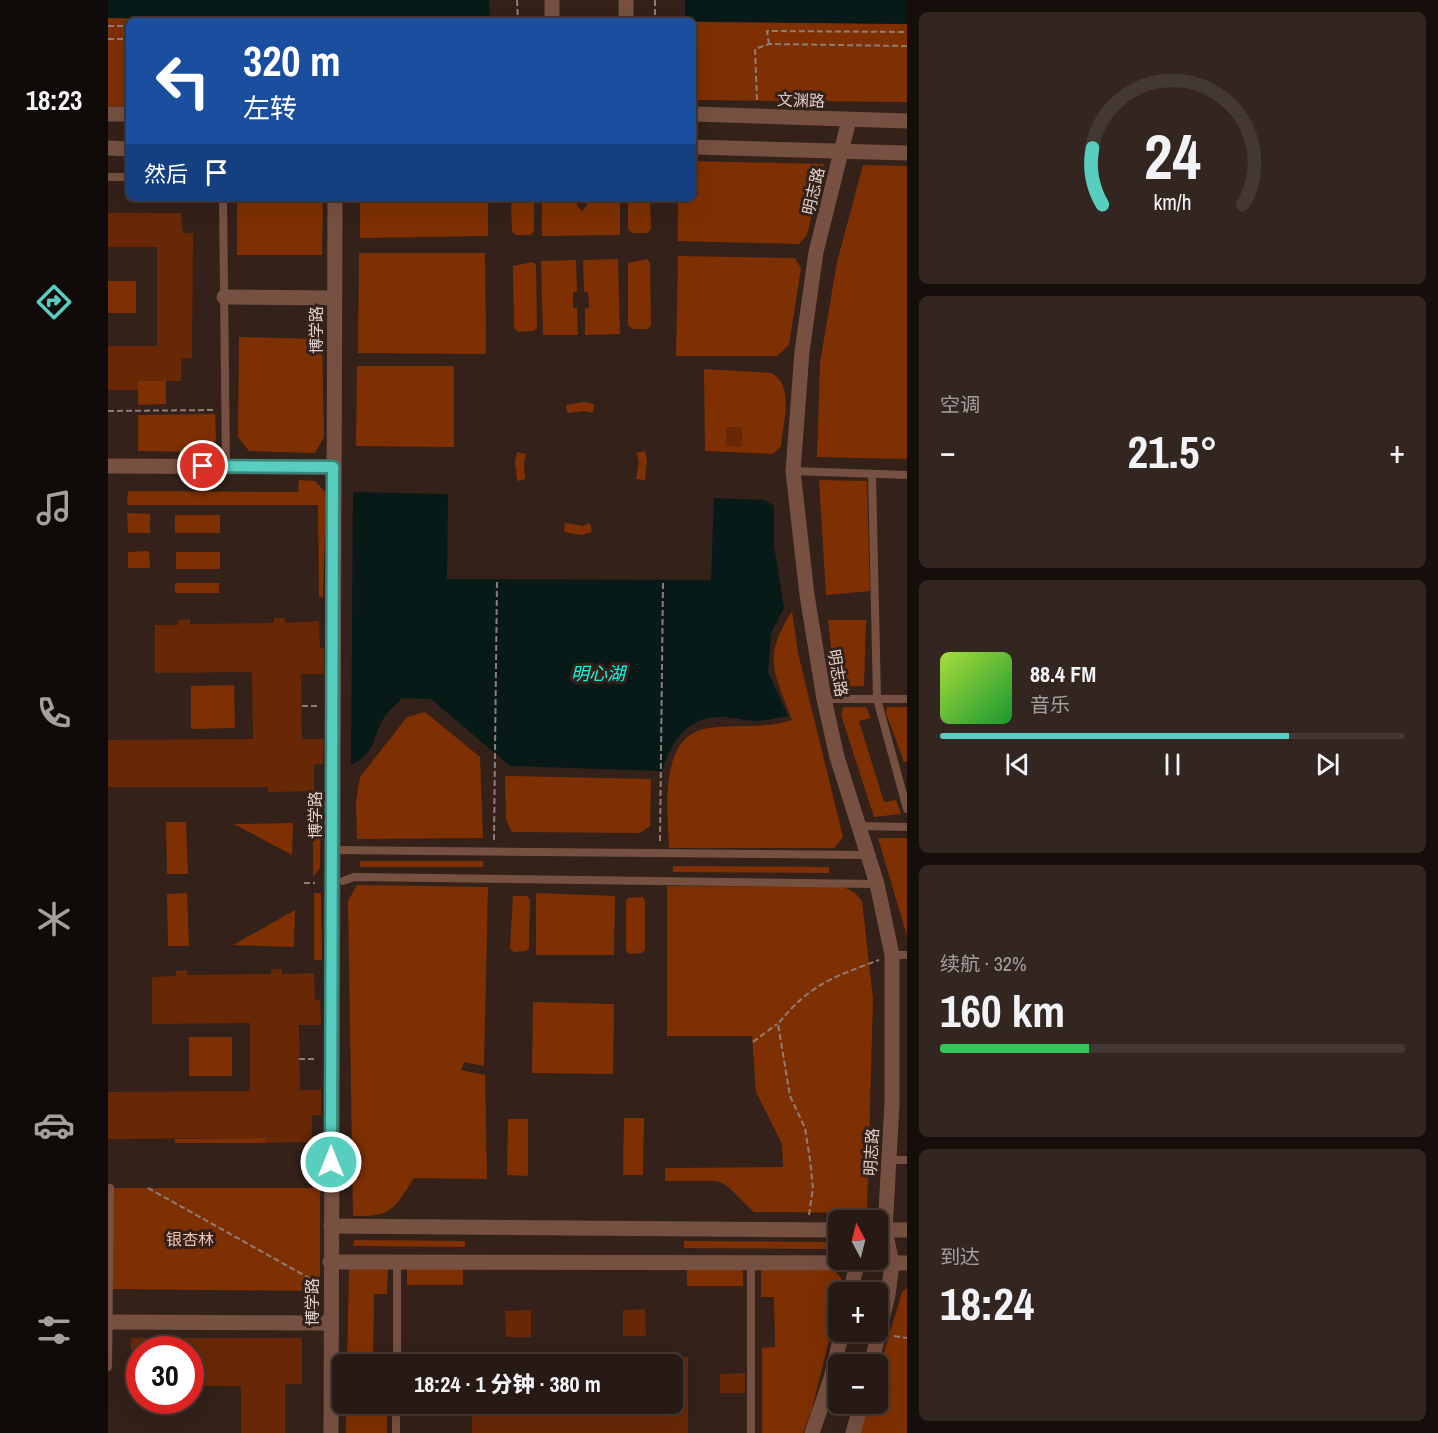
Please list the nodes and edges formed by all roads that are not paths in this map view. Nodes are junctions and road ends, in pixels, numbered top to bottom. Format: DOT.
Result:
graph roads {
  1 [pos="552,0"];
  2 [pos="626,0"];
  3 [pos="552,18"];
  4 [pos="626,18"];
  5 [pos="108,114"];
  6 [pos="126,114"];
  7 [pos="696,114"];
  8 [pos="849,120"];
  9 [pos="907,121"];
  10 [pos="696,147"];
  11 [pos="108,148"];
  12 [pos="126,149"];
  13 [pos="841,153"];
  14 [pos="907,153"];
  15 [pos="108,177"];
  16 [pos="126,177"];
  17 [pos="223,201"];
  18 [pos="334,201"];
  19 [pos="224,297"];
  20 [pos="334,298"];
  21 [pos="108,466"];
  22 [pos="226,466"];
  23 [pos="333,467"];
  24 [pos="794,471"];
  25 [pos="872,474"];
  26 [pos="907,475"];
  27 [pos="824,699"];
  28 [pos="878,699"];
  29 [pos="907,699"];
  30 [pos="907,809"];
  31 [pos="857,826"];
  32 [pos="907,826"];
  33 [pos="333,850"];
  34 [pos="868,855"];
  35 [pos="343,881"];
  36 [pos="877,884"];
  37 [pos="900,955"];
  38 [pos="888,1160"];
  39 [pos="907,1160"];
  40 [pos="110,1188"];
  41 [pos="883,1210"];
  42 [pos="331,1226"];
  43 [pos="828,1230"];
  44 [pos="907,1230"];
  45 [pos="888,1232"];
  46 [pos="888,1245"];
  47 [pos="397,1261"];
  48 [pos="330,1262"];
  49 [pos="828,1262"];
  50 [pos="751,1263"];
  51 [pos="900,1263"];
  52 [pos="108,1322"];
  53 [pos="330,1323"];
  54 [pos="840,1342"];
  55 [pos="397,1354"];
  56 [pos="874,1354"];
  57 [pos="108,1367"];
  58 [pos="396,1414"];
  59 [pos="858,1414"];
  60 [pos="331,1433"];
  61 [pos="396,1433"];
  62 [pos="751,1433"];
  63 [pos="812,1433"];
  64 [pos="853,1433"];
  1 -- 3 [label="street"];
  2 -- 4 [label="street"];
  5 -- 6 [label="street"];
  7 -- 8 [label="street, 文渊路"];
  8 -- 9 [label="street, 文渊路"];
  8 -- 13 [label="street, 明志路"];
  10 -- 13 [label="street"];
  11 -- 12 [label="street"];
  13 -- 14 [label="street"];
  13 -- 24 [label="street, 明志路"];
  15 -- 16 [label="lane"];
  17 -- 19 [label="lane"];
  18 -- 20 [label="street, 博学路"];
  19 -- 20 [label="street"];
  19 -- 22 [label="lane"];
  20 -- 23 [label="street, 博学路"];
  21 -- 22 [label="street"];
  22 -- 23 [label="street"];
  23 -- 33 [label="street, 博学路"];
  24 -- 25 [label="lane"];
  24 -- 27 [label="street, 明志路"];
  25 -- 26 [label="lane"];
  25 -- 28 [label="lane"];
  27 -- 28 [label="lane"];
  27 -- 31 [label="street, 明志路"];
  28 -- 29 [label="lane"];
  28 -- 30 [label="lane"];
  31 -- 32 [label="lane"];
  31 -- 34 [label="street, 明志路"];
  33 -- 34 [label="lane"];
  33 -- 42 [label="street, 博学路"];
  34 -- 36 [label="street, 明志路"];
  35 -- 36 [label="lane"];
  36 -- 37 [label="street, 明志路"];
  37 -- 38 [label="street, 明志路"];
  38 -- 39 [label="lane"];
  38 -- 41 [label="street, 明志路"];
  40 -- 52 [label="lane"];
  42 -- 43 [label="street"];
  42 -- 48 [label="street, 博学路"];
  44 -- 45 [label="street"];
  46 -- 51 [label="street, 明志路"];
  47 -- 48 [label="street"];
  47 -- 50 [label="street"];
  47 -- 55 [label="lane"];
  48 -- 53 [label="street, 博学路"];
  49 -- 50 [label="street"];
  50 -- 62 [label="lane"];
  51 -- 56 [label="street, 明志路"];
  52 -- 53 [label="street"];
  52 -- 57 [label="lane"];
  53 -- 60 [label="street, 博学路"];
  54 -- 63 [label="street"];
  58 -- 61 [label="lane"];
  59 -- 64 [label="street"];
}
